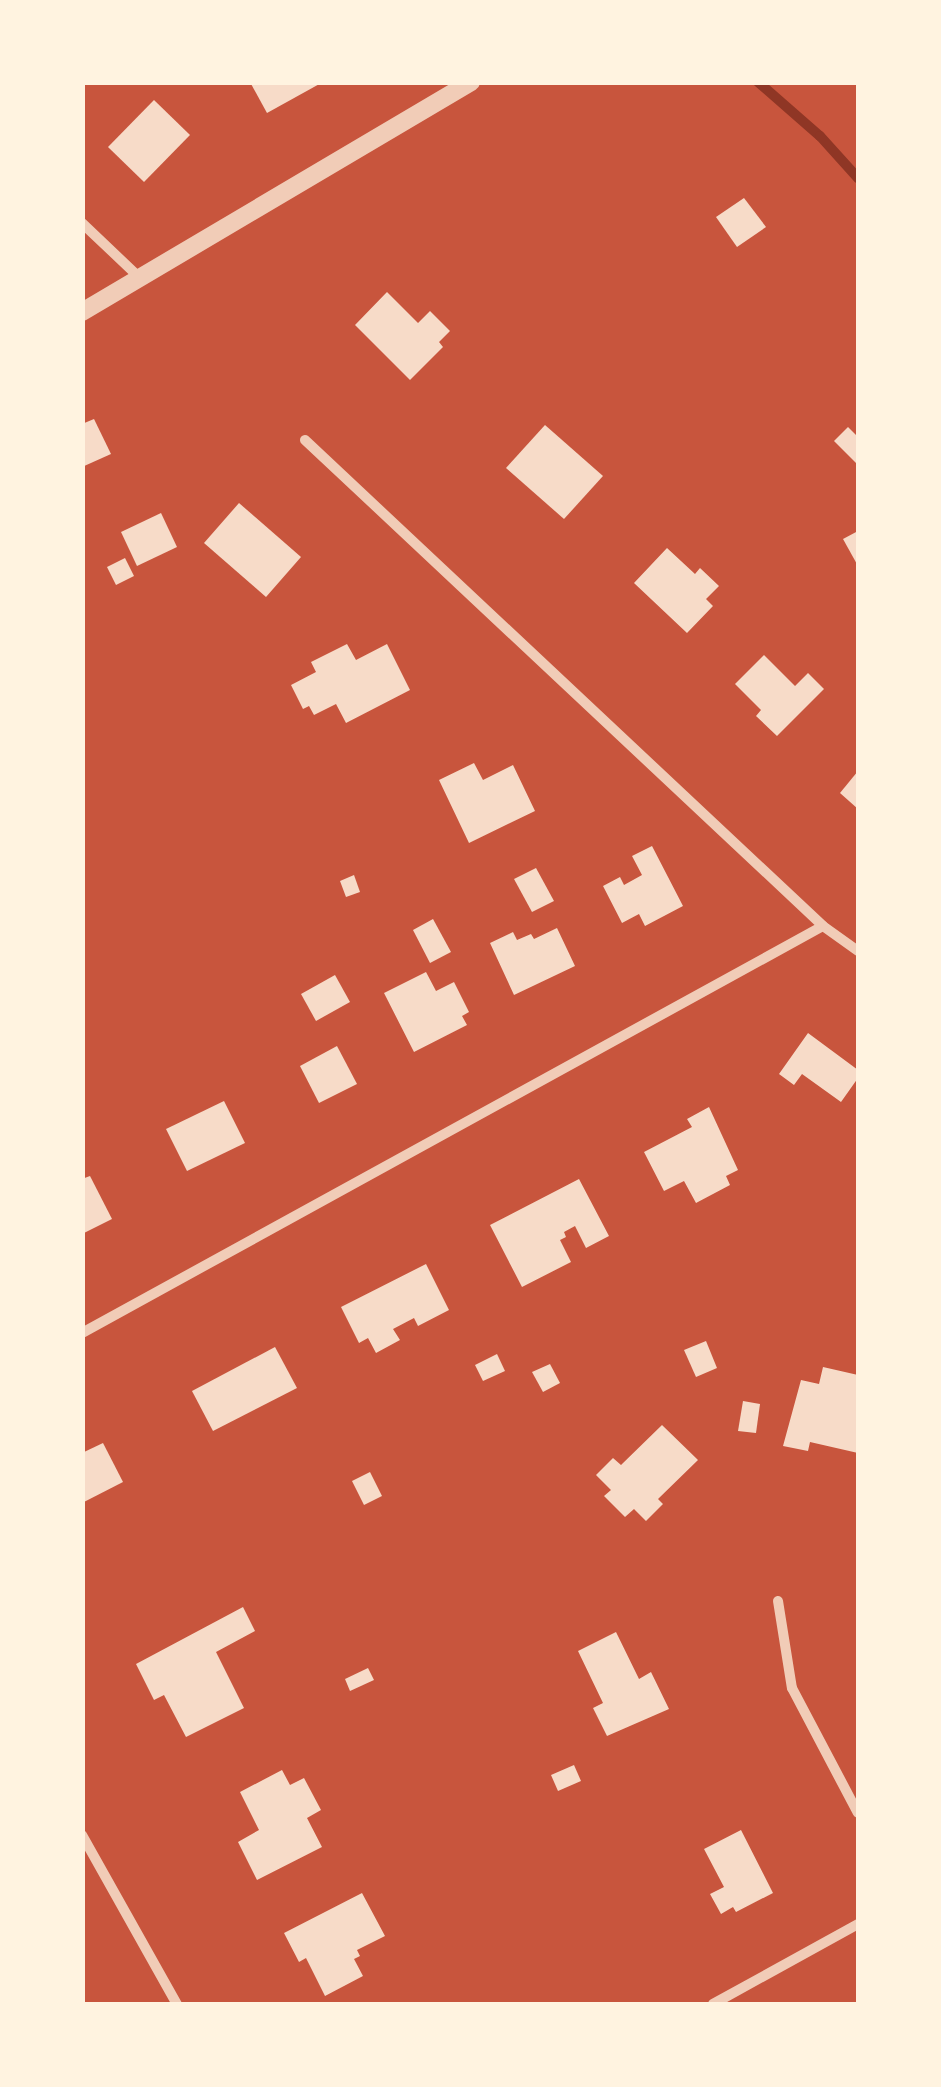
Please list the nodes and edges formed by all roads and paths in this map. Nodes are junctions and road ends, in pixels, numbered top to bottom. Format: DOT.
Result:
graph roads {
  1 [pos="471,82"];
  2 [pos="82,223"];
  3 [pos="141,279"];
  4 [pos="82,312"];
  5 [pos="304,440"];
  6 [pos="823,926"];
  7 [pos="858,951"];
  8 [pos="82,1332"];
  9 [pos="778,1602"];
  10 [pos="858,1813"];
  11 [pos="82,1834"];
  12 [pos="858,1924"];
  13 [pos="177,2004"];
  14 [pos="713,2004"];
  1 -- 3 [label="street"];
  2 -- 3 [label="street"];
  3 -- 4 [label="street"];
  5 -- 6 [label="street"];
  6 -- 7 [label="street"];
  6 -- 8 [label="street"];
  9 -- 10 [label="street"];
  11 -- 13 [label="street"];
  12 -- 14 [label="street"];
}
